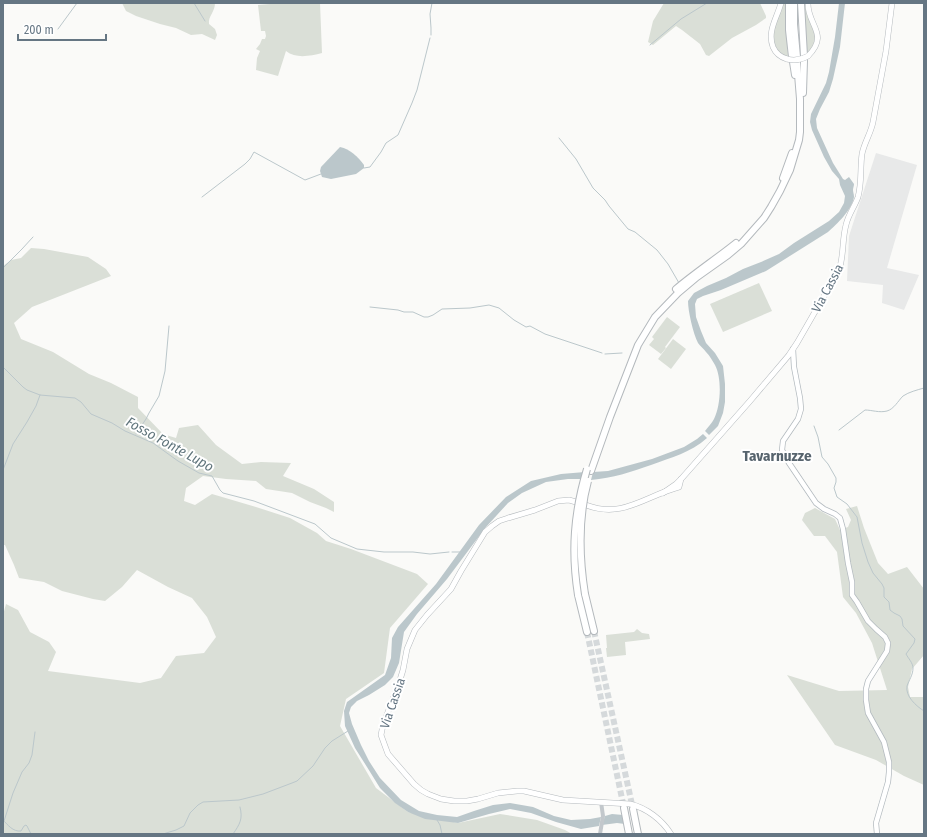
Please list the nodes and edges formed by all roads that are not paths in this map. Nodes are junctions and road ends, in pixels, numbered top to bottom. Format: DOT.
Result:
graph roads {
  1 [pos="781,3"];
  2 [pos="789,3"];
  3 [pos="794,3"];
  4 [pos="800,3"];
  5 [pos="808,3"];
  6 [pos="891,3"];
  7 [pos="805,58"];
  8 [pos="793,60"];
  9 [pos="800,112"];
  10 [pos="793,349"];
  11 [pos="788,356"];
  12 [pos="794,365"];
  13 [pos="589,470"];
  14 [pos="576,502"];
  15 [pos="586,505"];
  16 [pos="594,631"];
  17 [pos="587,632"];
  18 [pos="601,802"];
  19 [pos="624,808"];
  20 [pos="633,810"];
  21 [pos="600,834"];
  22 [pos="630,834"];
  23 [pos="638,834"];
  24 [pos="671,834"];
  25 [pos="876,834"];
  1 -- 8 [label="main road"];
  2 -- 8 [label="highway"];
  3 -- 8 [label="highway"];
  4 -- 7 [label="highway"];
  5 -- 7 [label="main road"];
  6 -- 10 [label="main road, Via Cassia"];
  7 -- 8 [label="main road, bridge"];
  7 -- 9 [label="highway"];
  8 -- 9 [label="highway"];
  9 -- 13 [label="highway"];
  10 -- 11 [label="main road, Via Cassia"];
  10 -- 12 [label="main road"];
  11 -- 12 [label="main road"];
  11 -- 15 [label="main road, Via Cassia"];
  12 -- 25 [label="main road"];
  13 -- 16 [label="highway, bridge"];
  13 -- 17 [label="highway, bridge"];
  14 -- 18 [label="main road, Via Cassia"];
  18 -- 21 [label="street"];
  18 -- 24 [label="main road, Via Cassia"];
  19 -- 22 [label="highway"];
  20 -- 23 [label="highway"];
}
